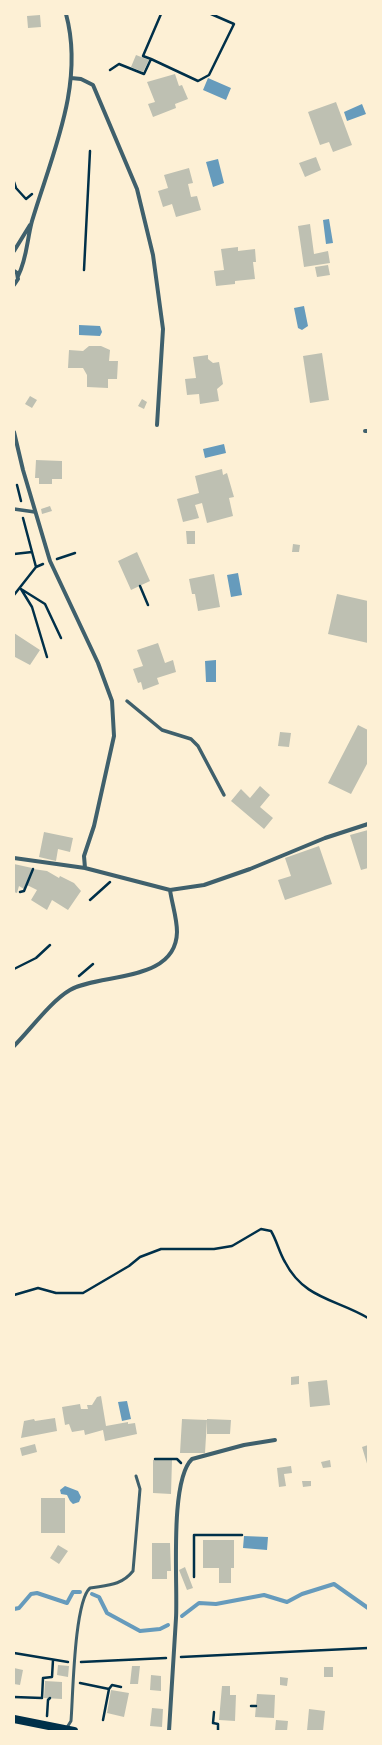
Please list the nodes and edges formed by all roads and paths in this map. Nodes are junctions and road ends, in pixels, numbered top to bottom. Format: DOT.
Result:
graph roads {
  1 [pos="66,14"];
  2 [pos="161,14"];
  3 [pos="211,14"];
  4 [pos="151,59"];
  5 [pos="110,70"];
  6 [pos="71,78"];
  7 [pos="90,151"];
  8 [pos="14,182"];
  9 [pos="34,192"];
  10 [pos="32,223"];
  11 [pos="14,251"];
  12 [pos="84,270"];
  13 [pos="14,271"];
  14 [pos="18,276"];
  15 [pos="14,285"];
  16 [pos="157,425"];
  17 [pos="14,432"];
  18 [pos="16,482"];
  19 [pos="14,509"];
  20 [pos="23,511"];
  21 [pos="35,512"];
  22 [pos="32,552"];
  23 [pos="76,553"];
  24 [pos="14,554"];
  25 [pos="50,562"];
  26 [pos="36,566"];
  27 [pos="140,586"];
  28 [pos="20,589"];
  29 [pos="14,595"];
  30 [pos="148,606"];
  31 [pos="61,638"];
  32 [pos="47,657"];
  33 [pos="127,701"];
  34 [pos="224,795"];
  35 [pos="368,824"];
  36 [pos="14,858"];
  37 [pos="36,861"];
  38 [pos="85,868"];
  39 [pos="110,881"];
  40 [pos="170,890"];
  41 [pos="20,892"];
  42 [pos="90,900"];
  43 [pos="50,945"];
  44 [pos="14,969"];
  45 [pos="14,1046"];
  46 [pos="14,1295"];
  47 [pos="368,1318"];
  48 [pos="275,1440"];
  49 [pos="155,1459"];
  50 [pos="186,1467"];
  51 [pos="136,1476"];
  52 [pos="242,1536"];
  53 [pos="194,1577"];
  54 [pos="368,1648"];
  55 [pos="14,1653"];
  56 [pos="174,1657"];
  57 [pos="53,1660"];
  58 [pos="75,1662"];
  59 [pos="74,1682"];
  60 [pos="121,1687"];
  61 [pos="109,1689"];
  62 [pos="14,1697"];
  63 [pos="42,1698"];
  64 [pos="250,1706"];
  65 [pos="256,1706"];
  66 [pos="214,1712"];
  67 [pos="47,1716"];
  68 [pos="14,1719"];
  69 [pos="103,1720"];
  70 [pos="70,1730"];
  71 [pos="170,1731"];
  72 [pos="218,1731"];
  1 -- 6 [label="street"];
  2 -- 4 [label="path"];
  3 -- 4 [label="path"];
  4 -- 5 [label="path"];
  6 -- 10 [label="street"];
  6 -- 16 [label="street"];
  7 -- 12 [label="path"];
  8 -- 9 [label="path"];
  10 -- 11 [label="street"];
  10 -- 14 [label="street"];
  13 -- 14 [label="street"];
  14 -- 15 [label="street"];
  17 -- 21 [label="street"];
  18 -- 20 [label="path"];
  19 -- 20 [label="street"];
  20 -- 21 [label="street"];
  20 -- 22 [label="path"];
  21 -- 25 [label="street"];
  22 -- 24 [label="path"];
  22 -- 26 [label="path"];
  23 -- 25 [label="path"];
  25 -- 26 [label="path"];
  25 -- 38 [label="street"];
  26 -- 28 [label="path"];
  27 -- 30 [label="path"];
  28 -- 29 [label="path"];
  28 -- 31 [label="path"];
  28 -- 32 [label="path"];
  33 -- 34 [label="street"];
  35 -- 40 [label="street"];
  36 -- 37 [label="street"];
  37 -- 38 [label="street"];
  37 -- 41 [label="path"];
  38 -- 40 [label="street"];
  39 -- 42 [label="path"];
  40 -- 45 [label="street"];
  43 -- 44 [label="path"];
  46 -- 47 [label="path"];
  48 -- 50 [label="street"];
  49 -- 50 [label="path"];
  50 -- 56 [label="street"];
  51 -- 58 [label="lane"];
  52 -- 53 [label="path"];
  54 -- 56 [label="path"];
  55 -- 57 [label="path"];
  56 -- 58 [label="path"];
  56 -- 71 [label="street"];
  57 -- 58 [label="path"];
  57 -- 63 [label="path"];
  58 -- 59 [label="lane"];
  59 -- 61 [label="path"];
  59 -- 70 [label="lane"];
  60 -- 61 [label="path"];
  61 -- 69 [label="path"];
  62 -- 63 [label="path"];
  63 -- 67 [label="path"];
  64 -- 65 [label="path"];
  66 -- 72 [label="path"];
  68 -- 70 [label="main road"];
}
